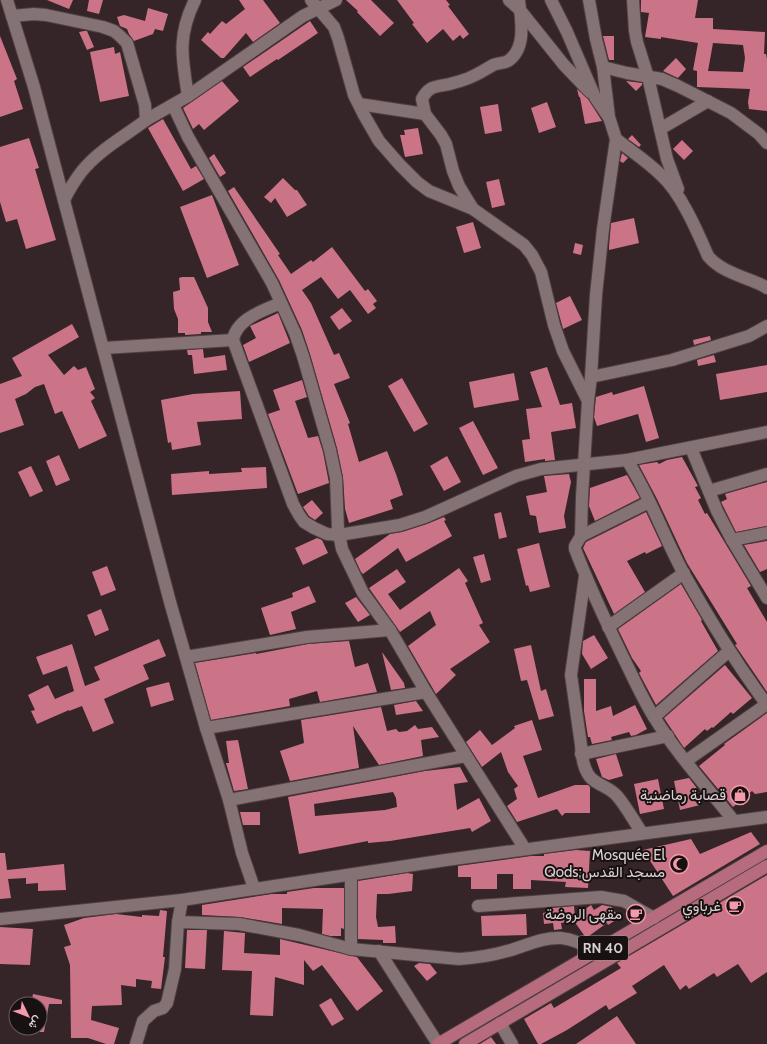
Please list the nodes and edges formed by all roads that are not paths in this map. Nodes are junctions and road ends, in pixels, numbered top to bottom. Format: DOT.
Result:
graph roads {
  1 [pos="7,0"];
  2 [pos="195,0"];
  3 [pos="336,0"];
  4 [pos="509,0"];
  5 [pos="551,0"];
  6 [pos="589,0"];
  7 [pos="633,0"];
  8 [pos="315,4"];
  9 [pos="519,5"];
  10 [pos="12,16"];
  11 [pos="603,67"];
  12 [pos="648,77"];
  13 [pos="188,96"];
  14 [pos="595,97"];
  15 [pos="708,100"];
  16 [pos="359,104"];
  17 [pos="173,105"];
  18 [pos="425,114"];
  19 [pos="609,117"];
  20 [pos="146,120"];
  21 [pos="660,129"];
  22 [pos="616,139"];
  23 [pos="767,143"];
  24 [pos="64,200"];
  25 [pos="685,208"];
  26 [pos="473,209"];
  27 [pos="767,288"];
  28 [pos="281,303"];
  29 [pos="767,326"];
  30 [pos="233,340"];
  31 [pos="104,348"];
  32 [pos="591,377"];
  33 [pos="588,401"];
  34 [pos="767,432"];
  35 [pos="691,448"];
  36 [pos="627,460"];
  37 [pos="584,465"];
  38 [pos="767,474"];
  39 [pos="709,491"];
  40 [pos="649,502"];
  41 [pos="767,533"];
  42 [pos="339,535"];
  43 [pos="581,536"];
  44 [pos="732,540"];
  45 [pos="684,573"];
  46 [pos="585,576"];
  47 [pos="767,598"];
  48 [pos="608,627"];
  49 [pos="390,630"];
  50 [pos="729,651"];
  51 [pos="186,657"];
  52 [pos="426,692"];
  53 [pos="767,704"];
  54 [pos="654,717"];
  55 [pos="206,728"];
  56 [pos="668,736"];
  57 [pos="581,754"];
  58 [pos="466,756"];
  59 [pos="686,761"];
  60 [pos="229,800"];
  61 [pos="767,817"];
  62 [pos="734,821"];
  63 [pos="642,833"];
  64 [pos="525,849"];
  65 [pos="767,851"];
  66 [pos="767,866"];
  67 [pos="351,875"];
  68 [pos="254,888"];
  69 [pos="182,900"];
  70 [pos="478,906"];
  71 [pos="654,918"];
  72 [pos="0,919"];
  73 [pos="178,922"];
  74 [pos="351,948"];
  75 [pos="380,952"];
  76 [pos="595,952"];
  77 [pos="500,1023"];
  78 [pos="136,1044"];
  79 [pos="438,1044"];
  80 [pos="465,1044"];
  81 [pos="512,1044"];
  1 -- 10 [label="street"];
  2 -- 13 [label="street"];
  3 -- 8 [label="street"];
  4 -- 9 [label="street"];
  5 -- 14 [label="street"];
  6 -- 11 [label="street"];
  7 -- 12 [label="street"];
  8 -- 13 [label="street"];
  8 -- 16 [label="street"];
  9 -- 14 [label="street"];
  9 -- 18 [label="street"];
  10 -- 20 [label="street"];
  10 -- 24 [label="street"];
  11 -- 12 [label="street"];
  11 -- 19 [label="street"];
  12 -- 15 [label="street"];
  12 -- 21 [label="street"];
  13 -- 17 [label="street"];
  14 -- 19 [label="street"];
  15 -- 21 [label="street"];
  15 -- 23 [label="street"];
  16 -- 18 [label="street"];
  16 -- 26 [label="street"];
  17 -- 20 [label="street"];
  17 -- 28 [label="street"];
  18 -- 26 [label="street"];
  19 -- 22 [label="street"];
  20 -- 24 [label="street"];
  21 -- 25 [label="street"];
  22 -- 25 [label="street"];
  22 -- 32 [label="street"];
  24 -- 31 [label="street"];
  25 -- 27 [label="street"];
  26 -- 33 [label="street"];
  28 -- 30 [label="street"];
  28 -- 42 [label="street"];
  29 -- 32 [label="street"];
  30 -- 31 [label="street"];
  30 -- 42 [label="street"];
  31 -- 51 [label="street"];
  32 -- 33 [label="street"];
  33 -- 37 [label="street"];
  34 -- 35 [label="street"];
  35 -- 36 [label="street"];
  35 -- 39 [label="street"];
  36 -- 37 [label="street"];
  36 -- 40 [label="street"];
  37 -- 42 [label="street"];
  37 -- 43 [label="street"];
  38 -- 39 [label="street"];
  39 -- 44 [label="street"];
  40 -- 43 [label="street"];
  40 -- 45 [label="street"];
  41 -- 44 [label="street"];
  42 -- 49 [label="street"];
  43 -- 46 [label="street"];
  44 -- 47 [label="street"];
  45 -- 48 [label="street"];
  45 -- 50 [label="street"];
  46 -- 48 [label="street"];
  46 -- 57 [label="street"];
  48 -- 54 [label="street"];
  49 -- 51 [label="street"];
  49 -- 52 [label="street"];
  50 -- 53 [label="street"];
  50 -- 54 [label="street"];
  51 -- 55 [label="street"];
  52 -- 55 [label="street"];
  52 -- 58 [label="street"];
  53 -- 59 [label="street"];
  54 -- 56 [label="street"];
  55 -- 60 [label="street"];
  56 -- 57 [label="street"];
  56 -- 59 [label="street"];
  57 -- 63 [label="street"];
  58 -- 60 [label="street"];
  58 -- 64 [label="street"];
  59 -- 62 [label="street"];
  60 -- 68 [label="street"];
  61 -- 62 [label="street"];
  62 -- 63 [label="street"];
  63 -- 64 [label="street"];
  64 -- 67 [label="street"];
  65 -- 71 [label="highway, RN 40"];
  66 -- 77 [label="highway, RN 40"];
  67 -- 68 [label="street"];
  67 -- 74 [label="street"];
  68 -- 69 [label="street"];
  69 -- 72 [label="street"];
  69 -- 73 [label="street"];
  70 -- 71 [label="street"];
  71 -- 76 [label="highway, RN 40"];
  73 -- 74 [label="street"];
  73 -- 78 [label="street"];
  74 -- 75 [label="street"];
  75 -- 76 [label="street"];
  75 -- 79 [label="street"];
  76 -- 79 [label="highway, RN 40"];
  77 -- 80 [label="highway, RN 40"];
  77 -- 81 [label="street"];
}
